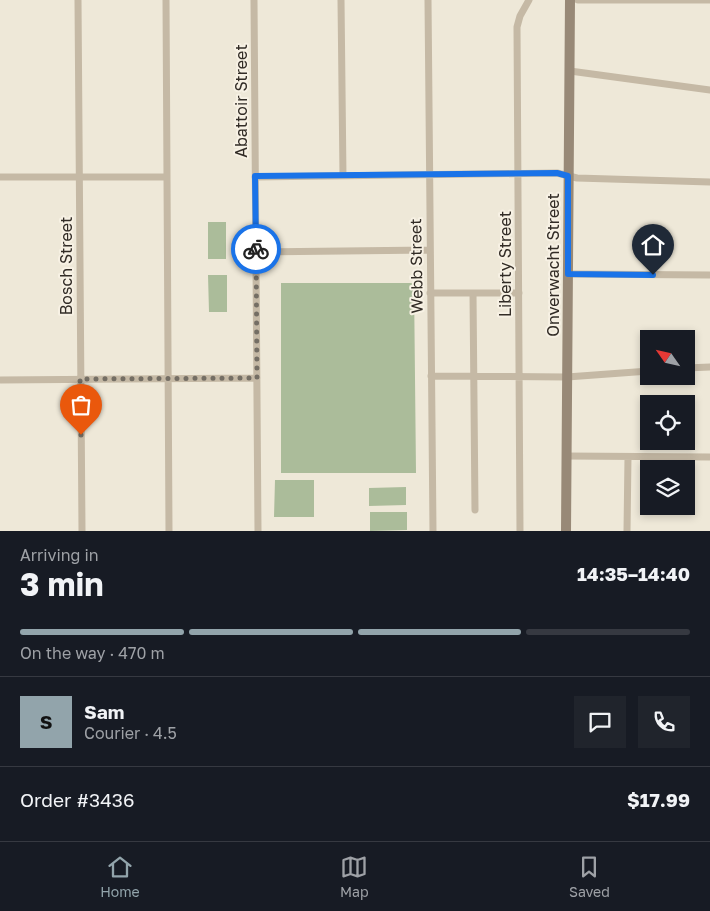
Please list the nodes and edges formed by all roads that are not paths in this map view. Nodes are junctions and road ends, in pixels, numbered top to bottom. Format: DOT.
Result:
graph roads {
  1 [pos="78,0"];
  2 [pos="166,0"];
  3 [pos="254,0"];
  4 [pos="341,0"];
  5 [pos="428,0"];
  6 [pos="529,0"];
  7 [pos="570,0"];
  8 [pos="578,0"];
  9 [pos="710,0"];
  10 [pos="570,71"];
  11 [pos="710,90"];
  12 [pos="518,174"];
  13 [pos="429,175"];
  14 [pos="79,176"];
  15 [pos="255,176"];
  16 [pos="344,176"];
  17 [pos="568,176"];
  18 [pos="0,177"];
  19 [pos="167,177"];
  20 [pos="710,182"];
  21 [pos="430,250"];
  22 [pos="256,252"];
  23 [pos="568,274"];
  24 [pos="710,275"];
  25 [pos="474,292"];
  26 [pos="519,292"];
  27 [pos="430,293"];
  28 [pos="710,367"];
  29 [pos="695,368"];
  30 [pos="640,372"];
  31 [pos="431,376"];
  32 [pos="474,376"];
  33 [pos="519,376"];
  34 [pos="567,377"];
  35 [pos="257,378"];
  36 [pos="80,379"];
  37 [pos="168,379"];
  38 [pos="0,380"];
  39 [pos="566,456"];
  40 [pos="628,457"];
  41 [pos="710,457"];
  42 [pos="475,510"];
  43 [pos="82,531"];
  44 [pos="170,531"];
  45 [pos="258,531"];
  46 [pos="433,531"];
  47 [pos="520,531"];
  48 [pos="566,531"];
  49 [pos="627,531"];
  1 -- 14 [label="street, Bosch Street"];
  2 -- 19 [label="street"];
  3 -- 15 [label="street, Abattoir Street"];
  4 -- 16 [label="street"];
  5 -- 13 [label="street, Webb Street"];
  6 -- 12 [label="street, Liberty Street"];
  7 -- 10 [label="street, Onverwacht Street"];
  8 -- 9 [label="street"];
  10 -- 11 [label="street"];
  10 -- 17 [label="street, Onverwacht Street"];
  12 -- 13 [label="street"];
  12 -- 17 [label="street"];
  12 -- 26 [label="street, Liberty Street"];
  13 -- 16 [label="street"];
  13 -- 21 [label="street, Webb Street"];
  14 -- 18 [label="street"];
  14 -- 19 [label="street"];
  14 -- 36 [label="street, Bosch Street"];
  15 -- 16 [label="street"];
  15 -- 22 [label="street, Abattoir Street"];
  17 -- 20 [label="street"];
  17 -- 23 [label="street, Onverwacht Street"];
  19 -- 37 [label="street"];
  21 -- 22 [label="street"];
  21 -- 27 [label="street, Webb Street"];
  22 -- 35 [label="street, Abattoir Street"];
  23 -- 24 [label="street"];
  23 -- 34 [label="street, Onverwacht Street"];
  25 -- 26 [label="street"];
  25 -- 27 [label="street"];
  25 -- 32 [label="street"];
  26 -- 33 [label="street, Liberty Street"];
  27 -- 31 [label="street, Webb Street"];
  28 -- 29 [label="street"];
  30 -- 34 [label="street"];
  31 -- 32 [label="street"];
  31 -- 46 [label="street, Webb Street"];
  32 -- 33 [label="street"];
  32 -- 42 [label="street"];
  33 -- 34 [label="street"];
  33 -- 47 [label="street, Liberty Street"];
  34 -- 39 [label="street, Onverwacht Street"];
  35 -- 37 [label="street"];
  35 -- 45 [label="street, Abattoir Street"];
  36 -- 37 [label="street"];
  36 -- 38 [label="street"];
  36 -- 43 [label="street, Bosch Street"];
  37 -- 44 [label="street"];
  39 -- 40 [label="street"];
  39 -- 48 [label="street, Onverwacht Street"];
  40 -- 41 [label="street"];
  40 -- 49 [label="street"];
}
